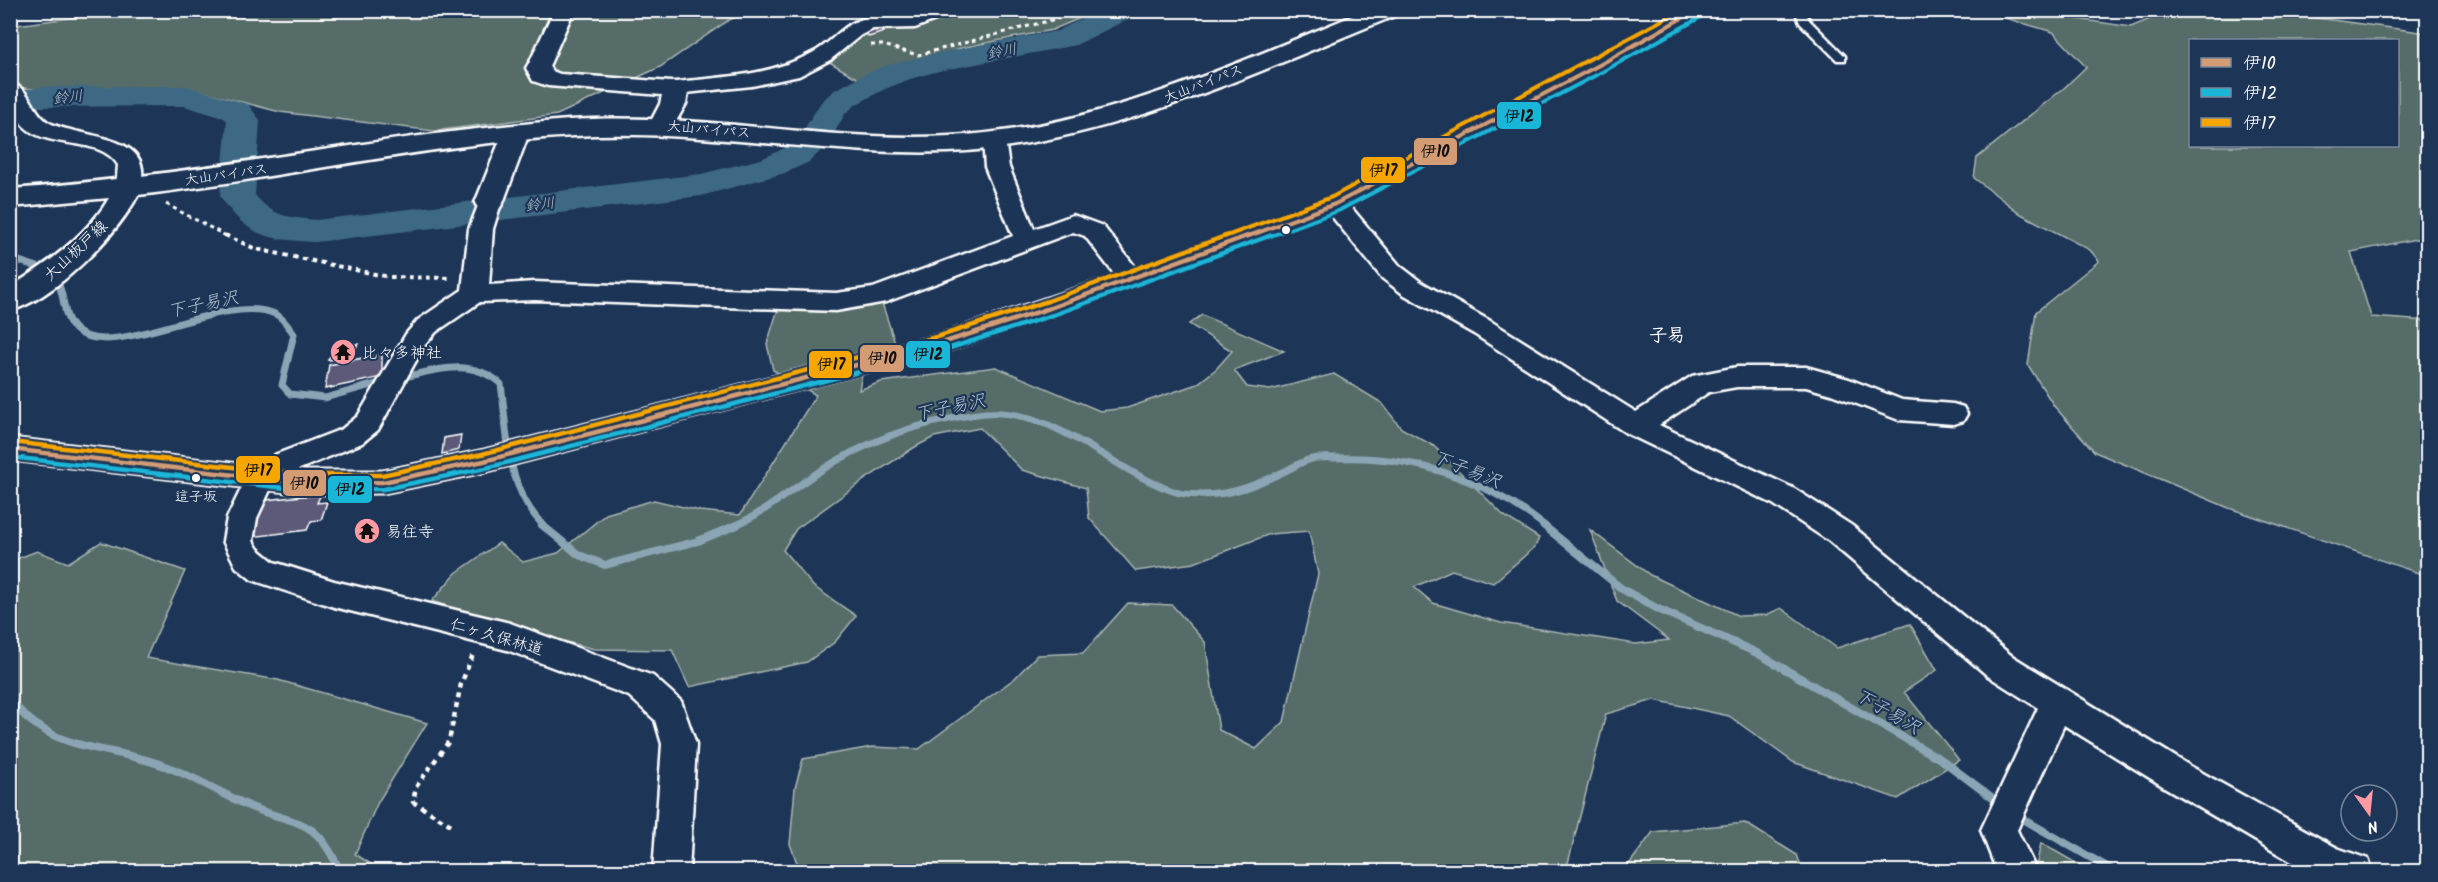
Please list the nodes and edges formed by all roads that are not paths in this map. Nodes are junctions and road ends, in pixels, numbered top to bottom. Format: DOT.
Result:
graph roads {
  1 [pos="564,10"];
  2 [pos="944,10"];
  3 [pos="1389,10"];
  4 [pos="1697,10"];
  5 [pos="1800,10"];
  6 [pos="1841,58"];
  7 [pos="538,68"];
  8 [pos="676,88"];
  9 [pos="18,106"];
  10 [pos="662,125"];
  11 [pos="516,133"];
  12 [pos="994,140"];
  13 [pos="125,196"];
  14 [pos="10,198"];
  15 [pos="489,203"];
  16 [pos="1335,204"];
  17 [pos="1028,240"];
  18 [pos="1130,278"];
  19 [pos="476,286"];
  20 [pos="22,295"];
  21 [pos="1953,414"];
  22 [pos="1636,426"];
  23 [pos="10,449"];
  24 [pos="261,478"];
  25 [pos="2057,703"];
  26 [pos="671,872"];
  27 [pos="2019,872"];
  28 [pos="2355,872"];
  1 -- 7 [label="street"];
  2 -- 8 [label="street"];
  3 -- 12 [label="main road, 大山バイパス"];
  4 -- 16 [label="street"];
  5 -- 6 [label="lane"];
  7 -- 8 [label="main road"];
  8 -- 10 [label="main road"];
  9 -- 13 [label="street"];
  10 -- 11 [label="main road, 大山バイパス"];
  10 -- 12 [label="main road, 大山バイパス"];
  11 -- 13 [label="main road, 大山バイパス"];
  11 -- 15 [label="main road"];
  12 -- 17 [label="street"];
  13 -- 14 [label="main road, 大山バイパス"];
  13 -- 20 [label="main road, 大山板戸線"];
  15 -- 19 [label="street"];
  16 -- 18 [label="street"];
  16 -- 22 [label="street"];
  17 -- 18 [label="street"];
  17 -- 19 [label="street"];
  18 -- 24 [label="street"];
  19 -- 24 [label="street"];
  21 -- 22 [label="street"];
  22 -- 25 [label="street"];
  23 -- 24 [label="street"];
  24 -- 26 [label="street, 仁ヶ久保林道"];
  25 -- 27 [label="street"];
  25 -- 28 [label="street"];
}
